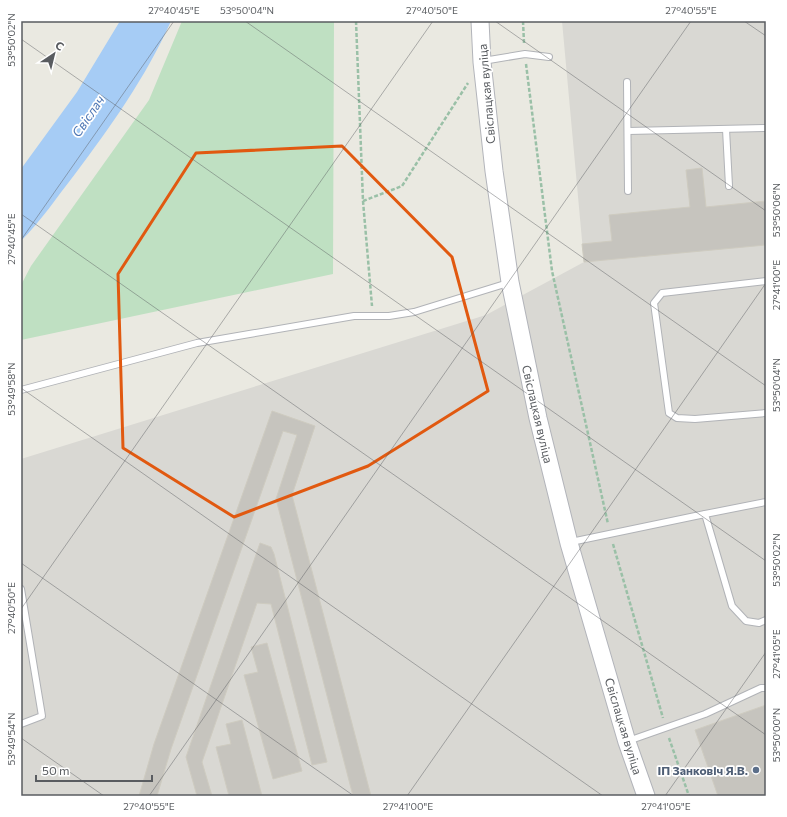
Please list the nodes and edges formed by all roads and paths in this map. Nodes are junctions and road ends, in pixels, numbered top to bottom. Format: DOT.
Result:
graph roads {
  1 [pos="356,21"];
  2 [pos="480,21"];
  3 [pos="523,21"];
  4 [pos="525,54"];
  5 [pos="549,57"];
  6 [pos="482,62"];
  7 [pos="627,82"];
  8 [pos="766,128"];
  9 [pos="726,129"];
  10 [pos="628,131"];
  11 [pos="729,186"];
  12 [pos="628,191"];
  13 [pos="363,201"];
  14 [pos="766,281"];
  15 [pos="510,282"];
  16 [pos="372,316"];
  17 [pos="21,390"];
  18 [pos="766,412"];
  19 [pos="766,502"];
  20 [pos="705,514"];
  21 [pos="610,533"];
  22 [pos="569,543"];
  23 [pos="21,589"];
  24 [pos="766,620"];
  25 [pos="766,688"];
  26 [pos="21,724"];
  27 [pos="666,729"];
  28 [pos="627,742"];
  29 [pos="646,796"];
  30 [pos="689,796"];
  1 -- 13 [label="path"];
  2 -- 6 [label="street, Свіслацкая вуліца"];
  3 -- 4 [label="path"];
  4 -- 5 [label="lane"];
  4 -- 6 [label="lane"];
  4 -- 21 [label="path"];
  6 -- 13 [label="path"];
  6 -- 15 [label="street, Свіслацкая вуліца"];
  7 -- 10 [label="lane"];
  8 -- 9 [label="lane"];
  9 -- 10 [label="lane"];
  9 -- 11 [label="lane"];
  10 -- 12 [label="lane"];
  13 -- 16 [label="path"];
  14 -- 18 [label="lane"];
  15 -- 16 [label="lane"];
  15 -- 22 [label="street, Свіслацкая вуліца"];
  16 -- 17 [label="lane"];
  19 -- 20 [label="lane"];
  20 -- 21 [label="lane"];
  20 -- 24 [label="lane"];
  21 -- 22 [label="lane"];
  21 -- 27 [label="path"];
  22 -- 28 [label="street, Свіслацкая вуліца"];
  23 -- 26 [label="lane"];
  25 -- 27 [label="lane"];
  27 -- 28 [label="lane"];
  27 -- 30 [label="path"];
  28 -- 29 [label="street, Свіслацкая вуліца"];
}
